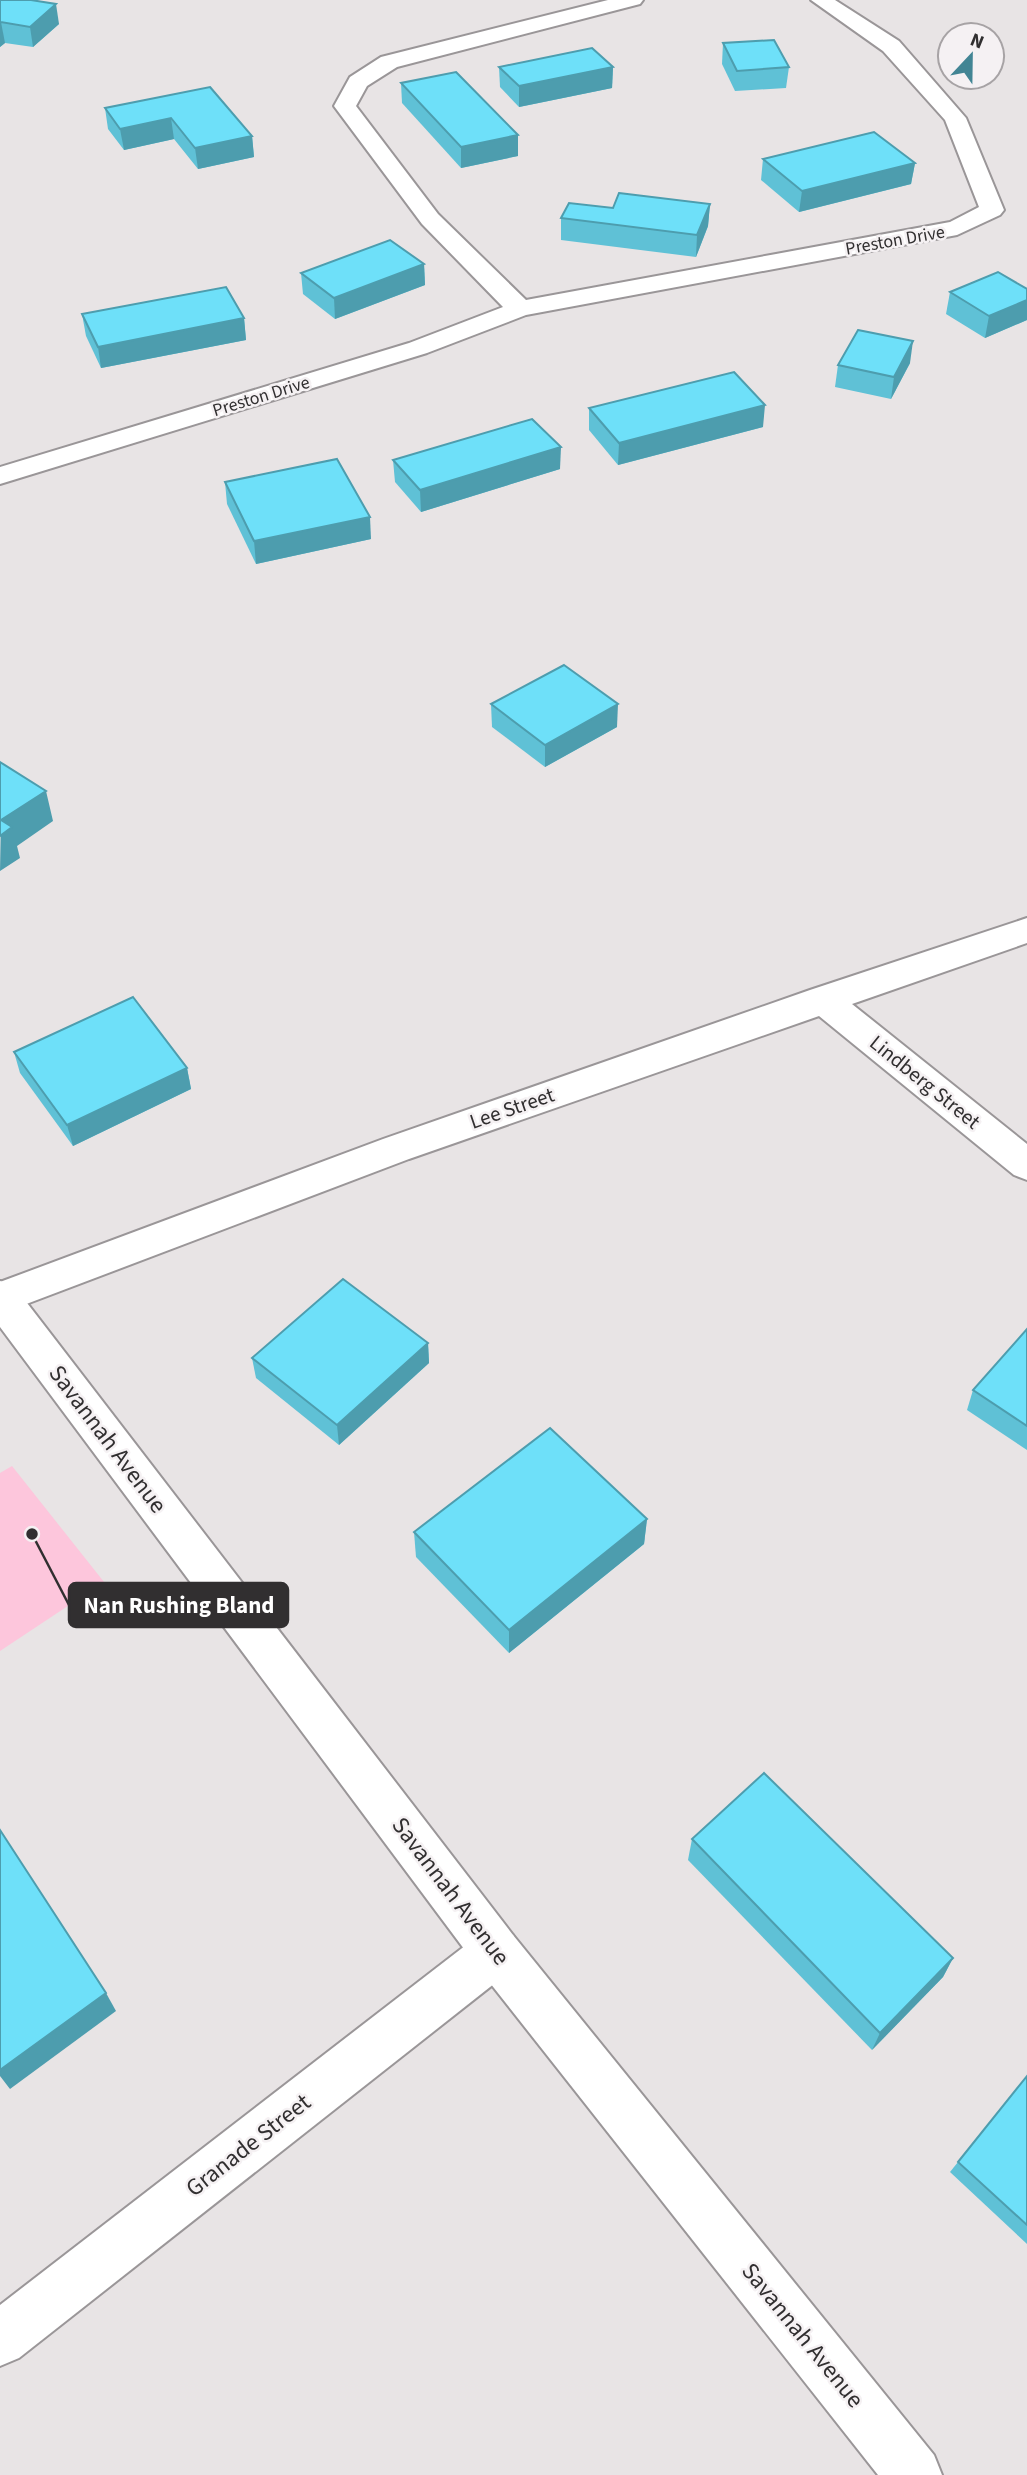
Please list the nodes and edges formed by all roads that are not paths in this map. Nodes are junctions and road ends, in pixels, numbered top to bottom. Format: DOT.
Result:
graph roads {
  1 [pos="633,0"];
  2 [pos="821,0"];
  3 [pos="520,309"];
  4 [pos="0,476"];
  5 [pos="1027,930"];
  6 [pos="822,999"];
  7 [pos="1027,1165"];
  8 [pos="0,1297"];
  9 [pos="496,1952"];
  10 [pos="0,2339"];
  11 [pos="914,2475"];
  1 -- 3 [label="street"];
  2 -- 3 [label="street, Preston Drive"];
  3 -- 4 [label="street, Preston Drive"];
  5 -- 6 [label="street, Lee Street"];
  6 -- 7 [label="street, Lindberg Street"];
  6 -- 8 [label="street, Lee Street"];
  8 -- 9 [label="street, Savannah Avenue"];
  9 -- 10 [label="street, Granade Street"];
  9 -- 11 [label="street, Savannah Avenue"];
}
